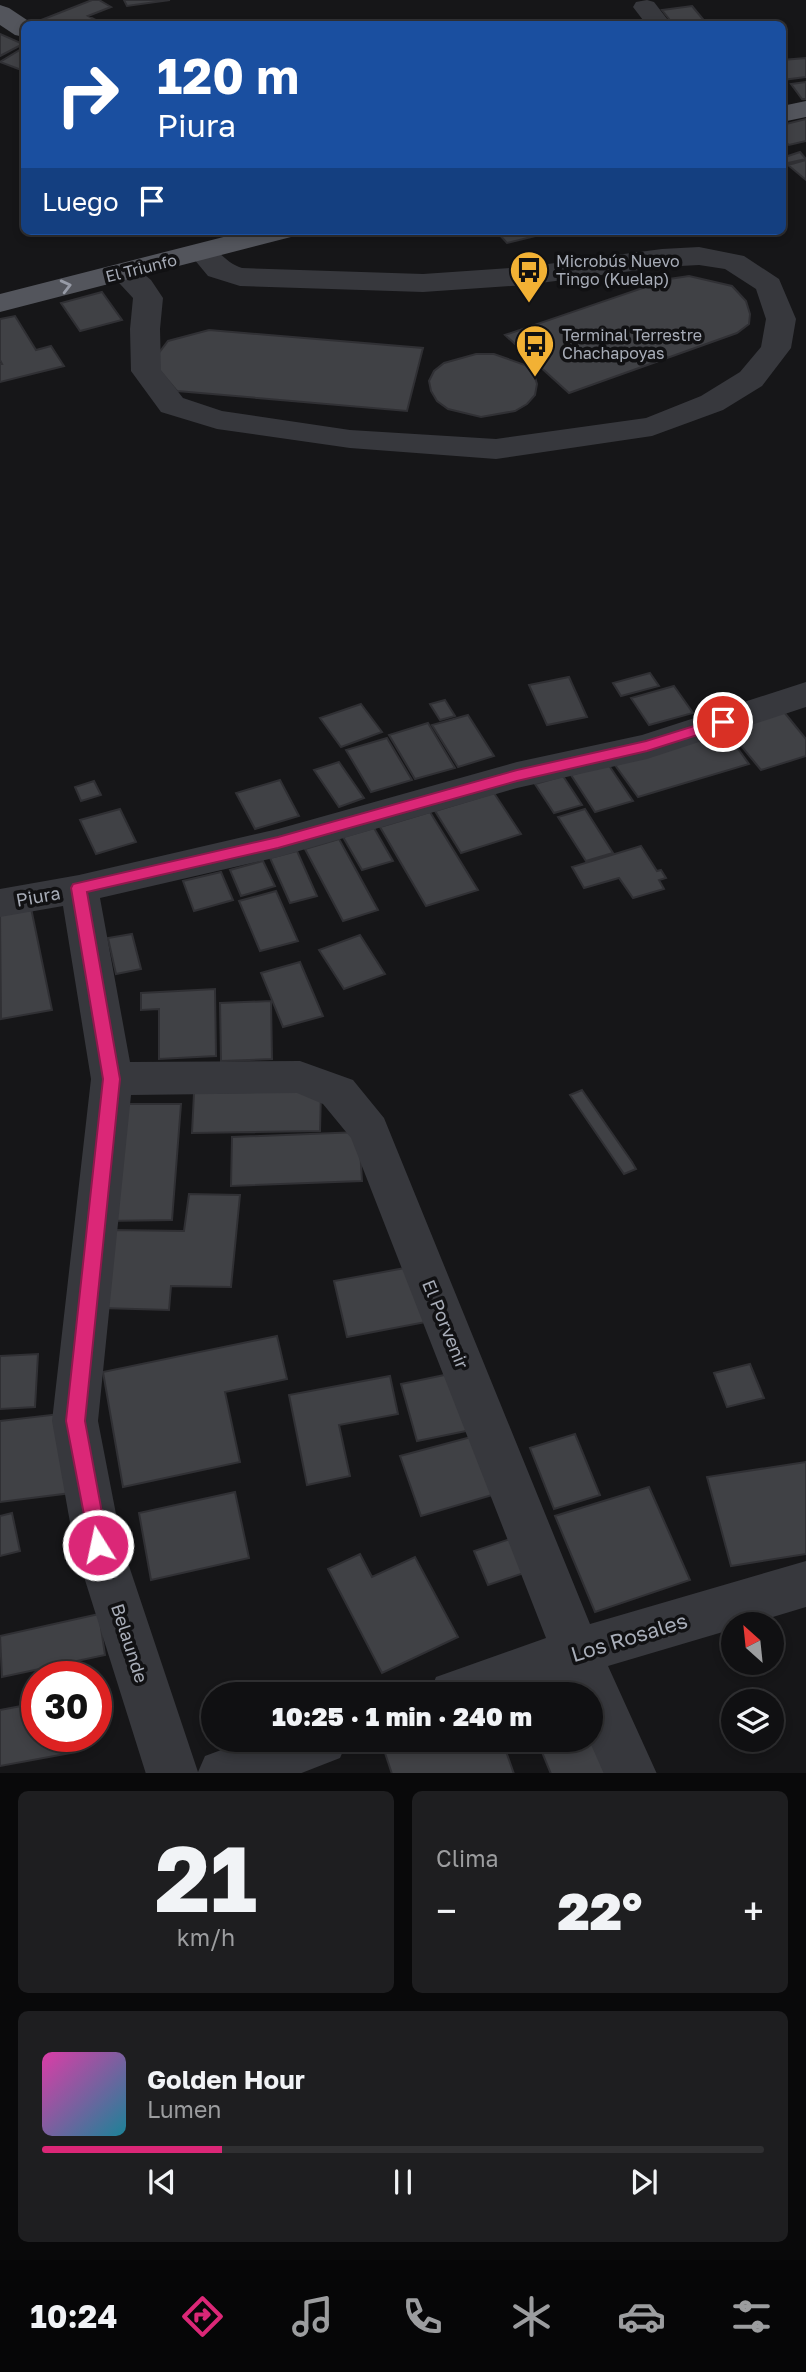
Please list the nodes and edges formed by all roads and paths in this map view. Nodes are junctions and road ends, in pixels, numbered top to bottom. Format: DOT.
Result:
graph roads {
  1 [pos="0,13"];
  2 [pos="21,28"];
  3 [pos="806,109"];
  4 [pos="786,113"];
  5 [pos="267,235"];
  6 [pos="203,253"];
  7 [pos="124,272"];
  8 [pos="0,303"];
  9 [pos="806,694"];
  10 [pos="79,888"];
  11 [pos="0,903"];
  12 [pos="112,1079"];
  13 [pos="806,1584"];
  14 [pos="576,1652"];
  15 [pos="489,1682"];
  16 [pos="286,1752"];
  17 [pos="172,1773"];
  18 [pos="223,1773"];
  19 [pos="631,1773"];
  1 -- 2 [label="main road"];
  3 -- 4 [label="main road"];
  5 -- 6 [label="main road, El Triunfo"];
  6 -- 7 [label="main road, El Triunfo"];
  6 -- 7 [label="street"];
  8 -- 7 [label="main road, El Triunfo, one-way"];
  9 -- 10 [label="street, Piura"];
  10 -- 11 [label="street, Piura"];
  10 -- 12 [label="street, Belaunde"];
  12 -- 14 [label="street, El Porvenir"];
  12 -- 17 [label="street, Belaunde"];
  13 -- 14 [label="street, Los Rosales"];
  14 -- 15 [label="street, Los Rosales"];
  14 -- 19 [label="street, El Porvenir"];
  16 -- 18 [label="street"];
}
